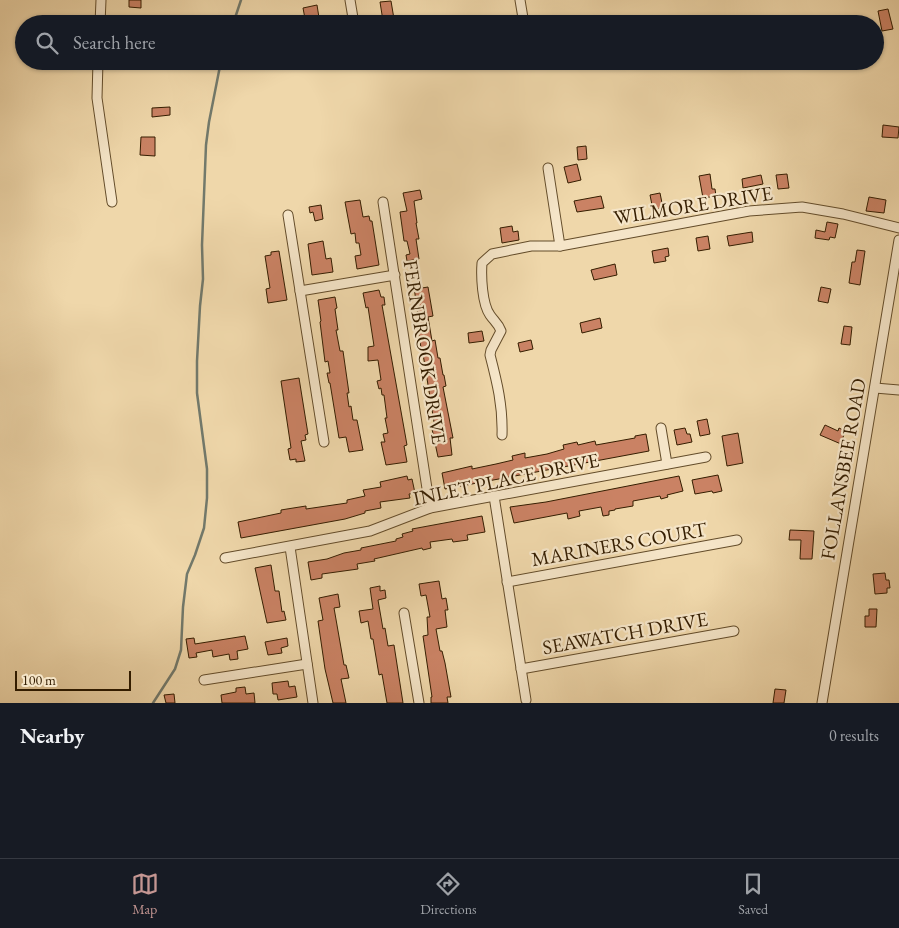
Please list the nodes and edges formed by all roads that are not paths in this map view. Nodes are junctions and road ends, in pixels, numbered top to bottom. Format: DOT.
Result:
graph roads {
  1 [pos="101,0"];
  2 [pos="350,0"];
  3 [pos="520,0"];
  4 [pos="100,15"];
  5 [pos="352,15"];
  6 [pos="522,15"];
  7 [pos="98,70"];
  8 [pos="548,168"];
  9 [pos="112,202"];
  10 [pos="384,202"];
  11 [pos="288,215"];
  12 [pos="899,228"];
  13 [pos="899,240"];
  14 [pos="560,246"];
  15 [pos="395,275"];
  16 [pos="300,291"];
  17 [pos="875,388"];
  18 [pos="899,390"];
  19 [pos="661,428"];
  20 [pos="502,435"];
  21 [pos="324,442"];
  22 [pos="706,457"];
  23 [pos="667,464"];
  24 [pos="494,496"];
  25 [pos="430,508"];
  26 [pos="737,540"];
  27 [pos="290,547"];
  28 [pos="225,558"];
  29 [pos="507,582"];
  30 [pos="404,613"];
  31 [pos="734,631"];
  32 [pos="307,664"];
  33 [pos="521,669"];
  34 [pos="204,680"];
  35 [pos="526,700"];
  36 [pos="313,703"];
  37 [pos="419,703"];
  38 [pos="822,703"];
  1 -- 4 [label="street"];
  2 -- 5 [label="street"];
  3 -- 6 [label="street"];
  7 -- 9 [label="street"];
  8 -- 14 [label="street"];
  10 -- 15 [label="street, FERNBROOK DRIVE"];
  11 -- 16 [label="street"];
  12 -- 14 [label="street, WILMORE DRIVE"];
  13 -- 17 [label="street, FOLLANSBEE ROAD"];
  14 -- 20 [label="street, WILMORE DRIVE"];
  15 -- 16 [label="street"];
  15 -- 25 [label="street, FERNBROOK DRIVE"];
  16 -- 21 [label="street"];
  17 -- 18 [label="street"];
  17 -- 38 [label="street, FOLLANSBEE ROAD"];
  19 -- 23 [label="street"];
  22 -- 23 [label="street, INLET PLACE DRIVE"];
  23 -- 24 [label="street, INLET PLACE DRIVE"];
  24 -- 25 [label="street, INLET PLACE DRIVE"];
  24 -- 29 [label="street"];
  25 -- 27 [label="street, INLET PLACE DRIVE"];
  26 -- 29 [label="street, MARINERS COURT"];
  27 -- 28 [label="street, INLET PLACE DRIVE"];
  27 -- 32 [label="street"];
  29 -- 33 [label="street"];
  30 -- 37 [label="street"];
  31 -- 33 [label="street, SEAWATCH DRIVE"];
  32 -- 34 [label="street"];
  32 -- 36 [label="street"];
  33 -- 35 [label="street"];
}
